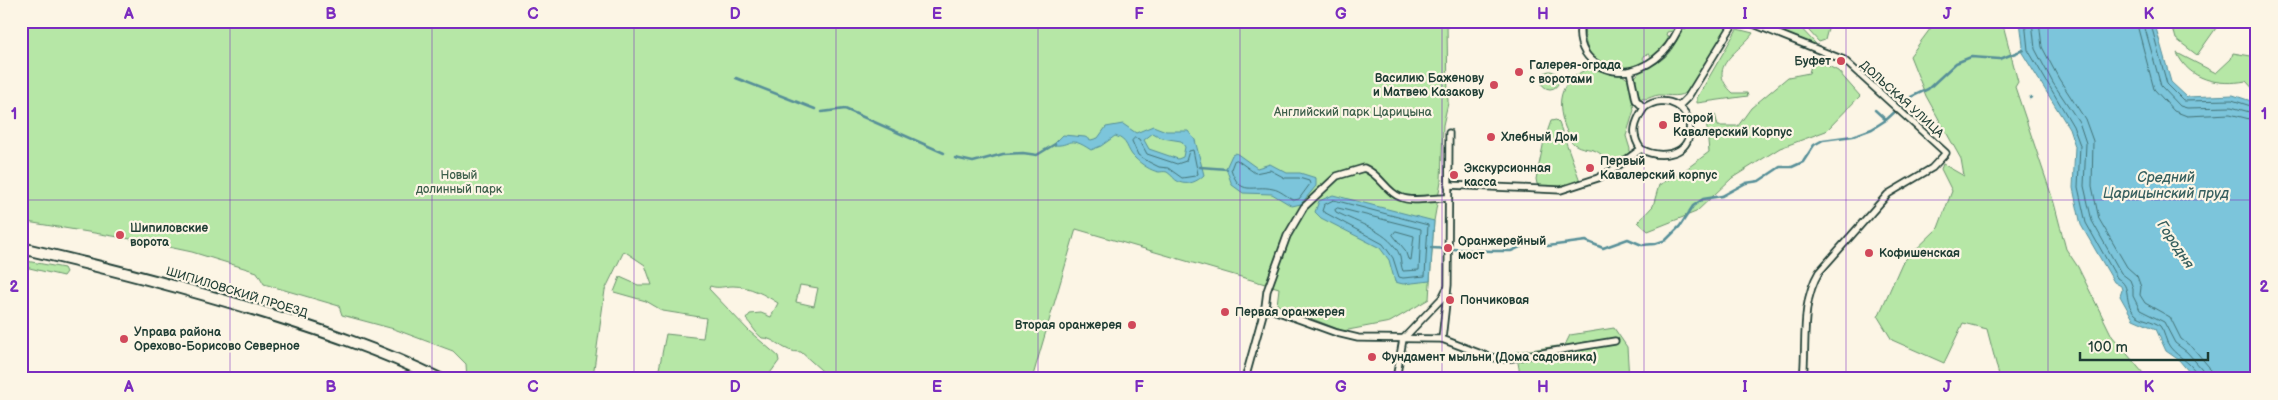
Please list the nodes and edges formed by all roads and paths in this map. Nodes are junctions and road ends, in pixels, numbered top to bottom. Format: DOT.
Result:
graph roads {
  1 [pos="1581,21"];
  2 [pos="1685,21"];
  3 [pos="1735,21"];
  4 [pos="1746,21"];
  5 [pos="1630,70"];
  6 [pos="1679,106"];
  7 [pos="1644,108"];
  8 [pos="1449,133"];
  9 [pos="1641,148"];
  10 [pos="1448,185"];
  11 [pos="1448,198"];
  12 [pos="21,248"];
  13 [pos="1448,286"];
  14 [pos="1265,307"];
  15 [pos="1402,339"];
  16 [pos="1442,339"];
  17 [pos="1615,341"];
  18 [pos="440,379"];
  19 [pos="1245,379"];
  20 [pos="1396,379"];
  21 [pos="1803,379"];
  1 -- 5 [label="street"];
  2 -- 5 [label="street"];
  3 -- 6 [label="street"];
  4 -- 21 [label="street, ДОЛЬСКАЯ УЛИЦА"];
  5 -- 7 [label="street"];
  6 -- 7 [label="street"];
  6 -- 9 [label="street"];
  7 -- 9 [label="street"];
  8 -- 10 [label="street"];
  9 -- 10 [label="street"];
  10 -- 11 [label="street"];
  11 -- 13 [label="street"];
  11 -- 14 [label="street"];
  12 -- 18 [label="main road, ШИПИЛОВСКИЙ ПРОЕЗД"];
  13 -- 15 [label="street"];
  13 -- 16 [label="street"];
  14 -- 15 [label="street"];
  14 -- 19 [label="street"];
  15 -- 16 [label="street"];
  15 -- 20 [label="street"];
  16 -- 17 [label="street"];
}
